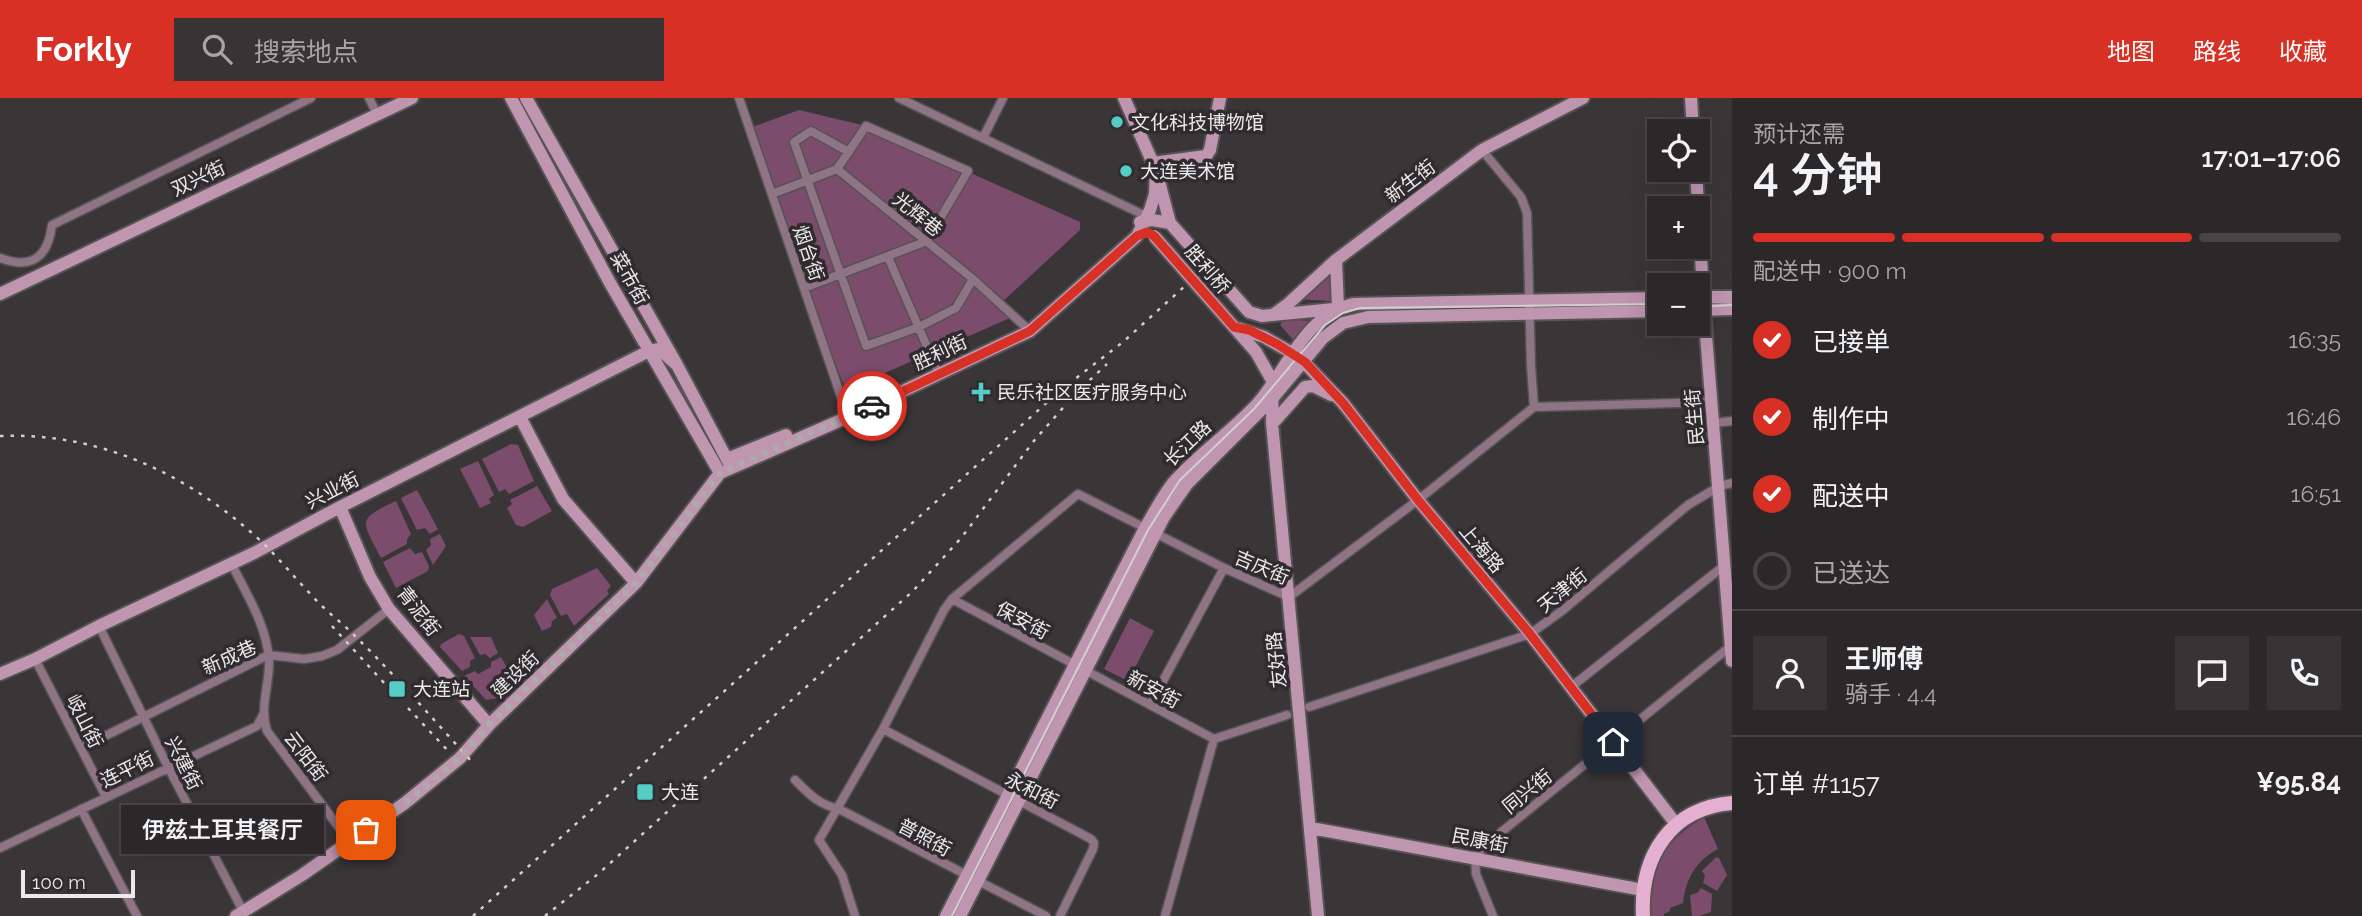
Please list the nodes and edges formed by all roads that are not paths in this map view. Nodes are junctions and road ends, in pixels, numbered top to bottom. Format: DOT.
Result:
graph roads {
  1 [pos="311,98"];
  2 [pos="369,98"];
  3 [pos="412,98"];
  4 [pos="511,98"];
  5 [pos="526,98"];
  6 [pos="739,98"];
  7 [pos="899,98"];
  8 [pos="1003,98"];
  9 [pos="1124,98"];
  10 [pos="1220,98"];
  11 [pos="1583,98"];
  12 [pos="1691,98"];
  13 [pos="377,114"];
  14 [pos="1692,119"];
  15 [pos="983,138"];
  16 [pos="1482,150"];
  17 [pos="849,152"];
  18 [pos="1154,167"];
  19 [pos="837,169"];
  20 [pos="808,181"];
  21 [pos="1696,182"];
  22 [pos="772,194"];
  23 [pos="1145,219"];
  24 [pos="1170,223"];
  25 [pos="1137,236"];
  26 [pos="927,242"];
  27 [pos="888,257"];
  28 [pos="0,258"];
  29 [pos="38,259"];
  30 [pos="1336,260"];
  31 [pos="45,271"];
  32 [pos="1700,273"];
  33 [pos="841,274"];
  34 [pos="973,279"];
  35 [pos="804,288"];
  36 [pos="0,294"];
  37 [pos="1732,297"];
  38 [pos="1647,299"];
  39 [pos="1710,302"];
  40 [pos="1710,305"];
  41 [pos="1336,308"];
  42 [pos="1530,308"];
  43 [pos="1732,309"];
  44 [pos="1647,311"];
  45 [pos="1297,312"];
  46 [pos="1273,314"];
  47 [pos="919,327"];
  48 [pos="1234,327"];
  49 [pos="1028,329"];
  50 [pos="1705,336"];
  51 [pos="1277,344"];
  52 [pos="649,351"];
  53 [pos="1293,353"];
  54 [pos="1305,362"];
  55 [pos="677,365"];
  56 [pos="938,371"];
  57 [pos="1273,382"];
  58 [pos="1272,399"];
  59 [pos="1712,402"];
  60 [pos="1343,403"];
  61 [pos="1534,407"];
  62 [pos="847,414"];
  63 [pos="520,417"];
  64 [pos="1732,421"];
  65 [pos="1272,423"];
  66 [pos="1714,423"];
  67 [pos="726,466"];
  68 [pos="1726,485"];
  69 [pos="1418,500"];
  70 [pos="340,507"];
  71 [pos="1150,531"];
  72 [pos="231,563"];
  73 [pos="1725,565"];
  74 [pos="1224,568"];
  75 [pos="636,583"];
  76 [pos="1289,597"];
  77 [pos="952,599"];
  78 [pos="389,609"];
  79 [pos="99,626"];
  80 [pos="1530,634"];
  81 [pos="1731,645"];
  82 [pos="268,655"];
  83 [pos="35,659"];
  84 [pos="1732,661"];
  85 [pos="1080,668"];
  86 [pos="0,674"];
  87 [pos="1571,687"];
  88 [pos="1150,705"];
  89 [pos="1309,707"];
  90 [pos="263,715"];
  91 [pos="1287,715"];
  92 [pos="143,716"];
  93 [pos="489,725"];
  94 [pos="883,729"];
  95 [pos="1214,739"];
  96 [pos="1613,742"];
  97 [pos="80,748"];
  98 [pos="168,767"];
  99 [pos="795,780"];
  100 [pos="106,797"];
  101 [pos="1014,799"];
  102 [pos="1732,803"];
  103 [pos="839,808"];
  104 [pos="81,809"];
  105 [pos="1676,824"];
  106 [pos="1311,828"];
  107 [pos="349,841"];
  108 [pos="0,848"];
  109 [pos="1475,858"];
  110 [pos="972,879"];
  111 [pos="1643,890"];
  112 [pos="240,914"];
  113 [pos="137,916"];
  114 [pos="855,916"];
  115 [pos="946,916"];
  116 [pos="960,916"];
  117 [pos="1046,916"];
  118 [pos="1060,916"];
  119 [pos="1165,916"];
  120 [pos="1318,916"];
  121 [pos="1493,916"];
  122 [pos="1643,916"];
  1 -- 29 [label="street"];
  2 -- 13 [label="street"];
  3 -- 13 [label="main road, 双兴街"];
  4 -- 52 [label="main road, 菜市街"];
  5 -- 55 [label="main road"];
  6 -- 22 [label="street, 烟台街"];
  7 -- 15 [label="street"];
  8 -- 15 [label="street"];
  9 -- 18 [label="main road"];
  10 -- 18 [label="main road"];
  11 -- 16 [label="main road, 新生街"];
  12 -- 14 [label="main road"];
  13 -- 31 [label="main road, 双兴街"];
  15 -- 23 [label="street"];
  16 -- 30 [label="main road, 新生街"];
  16 -- 42 [label="street"];
  17 -- 19 [label="street"];
  17 -- 20 [label="street"];
  17 -- 26 [label="street"];
  18 -- 23 [label="main road"];
  18 -- 24 [label="main road"];
  19 -- 20 [label="street"];
  19 -- 26 [label="street, 光辉巷"];
  20 -- 22 [label="street"];
  20 -- 33 [label="street"];
  21 -- 32 [label="main road, 民生街"];
  22 -- 35 [label="street, 烟台街"];
  23 -- 24 [label="main road"];
  23 -- 25 [label="main road, 胜利街"];
  23 -- 49 [label="main road, 胜利街"];
  24 -- 46 [label="main road, 胜利桥"];
  25 -- 48 [label="main road, 胜利桥, bridge"];
  25 -- 49 [label="main road, 胜利街"];
  26 -- 27 [label="street"];
  26 -- 34 [label="street, 光辉巷"];
  27 -- 33 [label="street"];
  27 -- 47 [label="street"];
  28 -- 29 [label="street"];
  29 -- 31 [label="street"];
  30 -- 41 [label="main road"];
  30 -- 46 [label="main road, 新生街"];
  31 -- 36 [label="main road, 双兴街"];
  33 -- 35 [label="street"];
  33 -- 47 [label="street"];
  34 -- 47 [label="street"];
  34 -- 49 [label="street, 光辉巷"];
  35 -- 62 [label="street, 烟台街"];
  37 -- 39 [label="main road"];
  38 -- 42 [label="main road, 长江路"];
  40 -- 43 [label="main road"];
  41 -- 42 [label="main road, 长江路"];
  41 -- 45 [label="main road"];
  41 -- 53 [label="main road, 长江路"];
  42 -- 44 [label="main road, 长江路"];
  42 -- 54 [label="main road, 长江路"];
  42 -- 61 [label="street"];
  45 -- 46 [label="main road"];
  45 -- 51 [label="main road"];
  47 -- 56 [label="street"];
  48 -- 51 [label="main road, 上海路"];
  48 -- 57 [label="main road, 胜利桥"];
  49 -- 56 [label="main road, 胜利街"];
  50 -- 59 [label="main road, 民生街"];
  51 -- 53 [label="main road, 上海路"];
  52 -- 55 [label="main road"];
  52 -- 63 [label="main road, 兴业街"];
  52 -- 67 [label="main road, 菜市街"];
  53 -- 54 [label="main road, 上海路"];
  53 -- 57 [label="main road, 长江路"];
  54 -- 58 [label="main road, 长江路"];
  54 -- 60 [label="main road, 上海路"];
  55 -- 67 [label="main road"];
  56 -- 62 [label="main road, 胜利街"];
  57 -- 58 [label="main road, 友好路"];
  57 -- 71 [label="main road, 长江路"];
  58 -- 65 [label="main road, 友好路"];
  58 -- 71 [label="main road, 长江路"];
  59 -- 61 [label="street"];
  59 -- 66 [label="main road, 民生街"];
  60 -- 65 [label="main road"];
  60 -- 69 [label="main road, 上海路"];
  61 -- 69 [label="street, 吉庆街"];
  62 -- 67 [label="main road, 胜利街"];
  63 -- 70 [label="main road, 兴业街"];
  63 -- 75 [label="main road"];
  64 -- 66 [label="street"];
  65 -- 76 [label="main road, 友好路"];
  66 -- 68 [label="main road, 民生街"];
  67 -- 75 [label="main road, 建设街"];
  68 -- 73 [label="main road, 民生街"];
  68 -- 80 [label="street, 天津街"];
  69 -- 76 [label="street, 吉庆街"];
  69 -- 80 [label="main road, 上海路"];
  70 -- 72 [label="main road, 兴业街"];
  70 -- 78 [label="main road, 青泥街"];
  71 -- 74 [label="street, 吉庆街"];
  71 -- 77 [label="street, 吉庆街"];
  71 -- 85 [label="main road, 长江路"];
  72 -- 79 [label="main road, 兴业街"];
  72 -- 82 [label="street"];
  73 -- 81 [label="main road, 民生街"];
  73 -- 87 [label="street"];
  74 -- 76 [label="street, 吉庆街"];
  74 -- 88 [label="street"];
  75 -- 93 [label="main road, 建设街"];
  76 -- 106 [label="main road, 友好路"];
  77 -- 85 [label="street, 保安街"];
  77 -- 94 [label="street"];
  78 -- 82 [label="street, 新成巷"];
  78 -- 93 [label="main road, 青泥街"];
  79 -- 83 [label="main road, 兴业街"];
  79 -- 92 [label="street, 兴建街"];
  80 -- 87 [label="main road, 上海路"];
  80 -- 89 [label="street, 天津街"];
  81 -- 84 [label="main road, 民生街"];
  81 -- 96 [label="street, 同兴街"];
  82 -- 90 [label="street"];
  82 -- 92 [label="street, 新成巷"];
  83 -- 86 [label="main road, 兴业街"];
  83 -- 97 [label="street, 岐山街"];
  85 -- 88 [label="street, 新安街"];
  85 -- 101 [label="main road, 长江路"];
  87 -- 96 [label="main road, 上海路"];
  88 -- 95 [label="street, 新安街"];
  90 -- 98 [label="street, 连平街"];
  90 -- 107 [label="street, 云阳街"];
  91 -- 95 [label="street"];
  92 -- 97 [label="street, 新成巷"];
  92 -- 98 [label="street, 兴建街"];
  93 -- 107 [label="main road, 建设街"];
  94 -- 101 [label="street, 永和街"];
  94 -- 103 [label="street"];
  95 -- 119 [label="street"];
  96 -- 105 [label="main road, 上海路"];
  96 -- 109 [label="street, 同兴街"];
  97 -- 100 [label="street, 岐山街"];
  98 -- 100 [label="street, 连平街"];
  98 -- 112 [label="street, 兴建街"];
  99 -- 103 [label="street, 普照街"];
  100 -- 104 [label="street, 连平街"];
  101 -- 110 [label="main road, 长江路"];
  101 -- 118 [label="street, 永和街"];
  102 -- 105 [label="main road"];
  103 -- 110 [label="street, 普照街"];
  103 -- 114 [label="street"];
  104 -- 108 [label="street, 连平街"];
  104 -- 113 [label="street"];
  105 -- 111 [label="main road"];
  106 -- 109 [label="main road, 民康街"];
  106 -- 120 [label="main road, 友好路"];
  107 -- 112 [label="main road, 建设街"];
  109 -- 111 [label="main road, 民康街"];
  109 -- 121 [label="street"];
  110 -- 115 [label="main road, 长江路"];
  110 -- 116 [label="main road, 长江路"];
  110 -- 117 [label="street, 普照街"];
  111 -- 122 [label="main road"];
}
